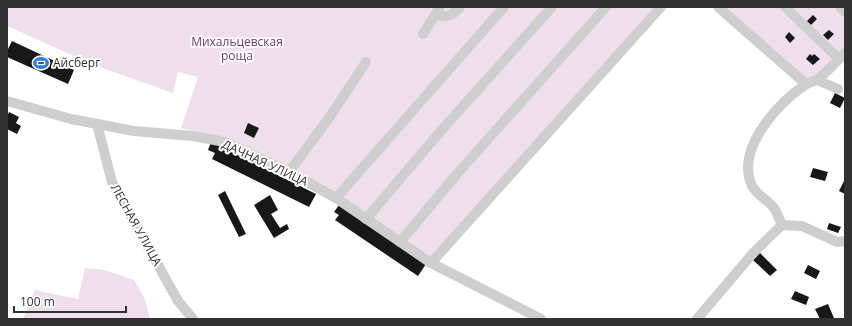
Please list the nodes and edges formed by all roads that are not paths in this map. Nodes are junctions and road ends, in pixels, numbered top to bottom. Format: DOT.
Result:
graph roads {
  1 [pos="460,7"];
  2 [pos="504,7"];
  3 [pos="552,7"];
  4 [pos="606,7"];
  5 [pos="661,7"];
  6 [pos="718,7"];
  7 [pos="785,7"];
  8 [pos="840,7"];
  9 [pos="438,11"];
  10 [pos="845,12"];
  11 [pos="423,34"];
  12 [pos="842,56"];
  13 [pos="366,62"];
  14 [pos="817,80"];
  15 [pos="806,84"];
  16 [pos="838,89"];
  17 [pos="7,101"];
  18 [pos="97,124"];
  19 [pos="289,172"];
  20 [pos="336,198"];
  21 [pos="366,218"];
  22 [pos="782,224"];
  23 [pos="845,241"];
  24 [pos="400,242"];
  25 [pos="431,263"];
  26 [pos="193,319"];
  27 [pos="541,319"];
  28 [pos="696,319"];
  1 -- 9 [label="street"];
  2 -- 20 [label="street"];
  3 -- 21 [label="street"];
  4 -- 24 [label="street"];
  5 -- 25 [label="street"];
  6 -- 15 [label="street"];
  7 -- 12 [label="street"];
  8 -- 10 [label="street"];
  9 -- 11 [label="street"];
  12 -- 14 [label="street"];
  13 -- 19 [label="street"];
  14 -- 15 [label="street"];
  14 -- 16 [label="street"];
  15 -- 22 [label="street"];
  17 -- 18 [label="street, ДАЧНАЯ УЛИЦА"];
  18 -- 19 [label="street, ДАЧНАЯ УЛИЦА"];
  18 -- 26 [label="street, ЛЕСНАЯ УЛИЦА"];
  19 -- 20 [label="street, ДАЧНАЯ УЛИЦА"];
  20 -- 21 [label="street, ДАЧНАЯ УЛИЦА"];
  21 -- 24 [label="street, ДАЧНАЯ УЛИЦА"];
  22 -- 23 [label="street"];
  22 -- 28 [label="street"];
  24 -- 25 [label="street, ДАЧНАЯ УЛИЦА"];
  25 -- 27 [label="street, ДАЧНАЯ УЛИЦА"];
}
